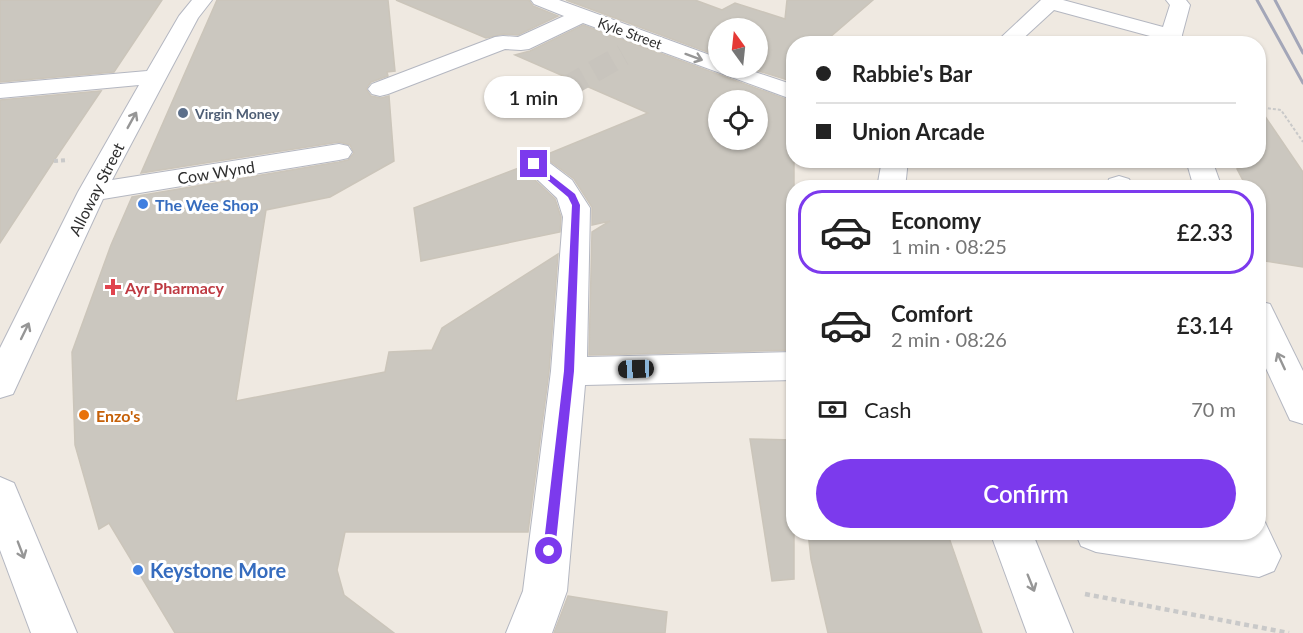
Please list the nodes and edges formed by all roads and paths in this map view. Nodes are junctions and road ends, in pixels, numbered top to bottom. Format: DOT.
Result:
graph roads {
  1 [pos="202,0"];
  2 [pos="541,0"];
  3 [pos="1176,0"];
  4 [pos="1051,1"];
  5 [pos="582,15"];
  6 [pos="1013,36"];
  7 [pos="1166,36"];
  8 [pos="1173,36"];
  9 [pos="650,40"];
  10 [pos="624,55"];
  11 [pos="708,62"];
  12 [pos="155,77"];
  13 [pos="751,78"];
  14 [pos="380,89"];
  15 [pos="786,90"];
  16 [pos="0,91"];
  17 [pos="1266,108"];
  18 [pos="1303,142"];
  19 [pos="339,152"];
  20 [pos="534,164"];
  21 [pos="92,192"];
  22 [pos="1266,330"];
  23 [pos="786,366"];
  24 [pos="569,371"];
  25 [pos="0,384"];
  26 [pos="1303,409"];
  27 [pos="0,496"];
  28 [pos="1014,540"];
  29 [pos="1150,540"];
  30 [pos="1252,540"];
  31 [pos="1032,584"];
  32 [pos="54,633"];
  33 [pos="529,633"];
  34 [pos="1050,633"];
  35 [pos="1289,633"];
  1 -- 12 [label="street, Alloway Street"];
  2 -- 5 [label="street, Kyle Street"];
  3 -- 8 [label="street"];
  4 -- 6 [label="street"];
  4 -- 7 [label="street"];
  5 -- 9 [label="street, Kyle Street"];
  5 -- 14 [label="street"];
  9 -- 10 [label="street"];
  9 -- 11 [label="street, Kyle Street, one-way"];
  12 -- 16 [label="street"];
  21 -- 12 [label="street, Alloway Street, one-way"];
  13 -- 15 [label="street"];
  17 -- 18 [label="path"];
  19 -- 21 [label="street, Cow Wynd"];
  20 -- 24 [label="street"];
  25 -- 21 [label="street, Alloway Street, one-way"];
  26 -- 22 [label="street, one-way"];
  23 -- 24 [label="street"];
  24 -- 33 [label="street"];
  27 -- 32 [label="street, one-way"];
  28 -- 31 [label="street, one-way"];
  29 -- 30 [label="street"];
  31 -- 34 [label="street"];
  31 -- 35 [label="path"];
}
